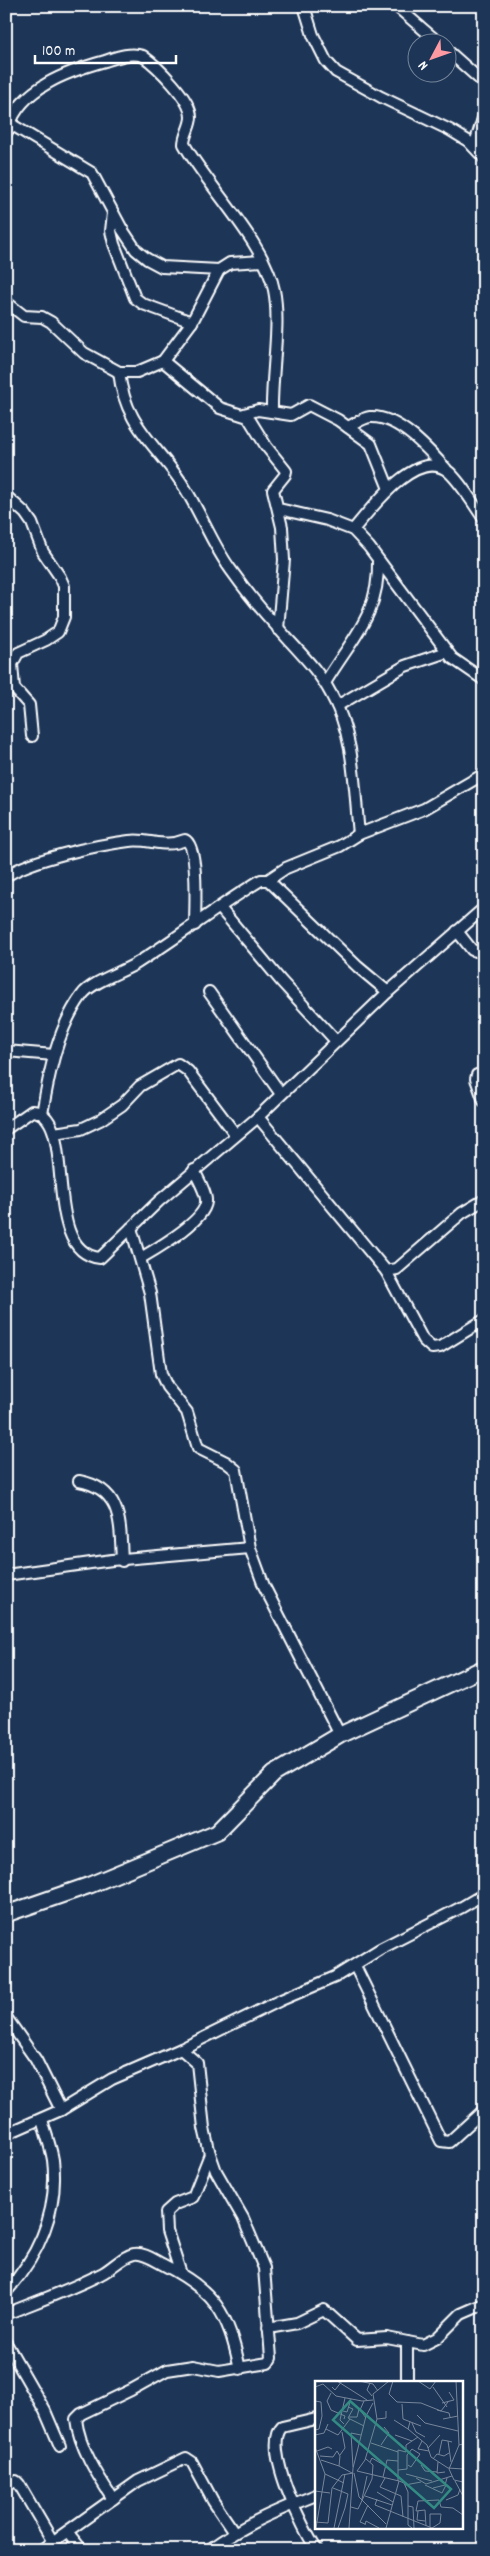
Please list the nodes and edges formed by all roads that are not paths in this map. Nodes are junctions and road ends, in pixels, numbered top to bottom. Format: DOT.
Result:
graph roads {
  1 [pos="304,6"];
  2 [pos="396,6"];
  3 [pos="426,32"];
  4 [pos="458,60"];
  5 [pos="484,83"];
  6 [pos="484,115"];
  7 [pos="8,131"];
  8 [pos="474,146"];
  9 [pos="484,158"];
  10 [pos="114,213"];
  11 [pos="263,261"];
  12 [pos="219,270"];
  13 [pos="6,302"];
  14 [pos="192,322"];
  15 [pos="163,361"];
  16 [pos="119,372"];
  17 [pos="272,412"];
  18 [pos="244,414"];
  19 [pos="348,427"];
  20 [pos="448,472"];
  21 [pos="389,489"];
  22 [pos="6,496"];
  23 [pos="279,510"];
  24 [pos="484,519"];
  25 [pos="353,530"];
  26 [pos="378,560"];
  27 [pos="278,629"];
  28 [pos="447,652"];
  29 [pos="484,680"];
  30 [pos="325,683"];
  31 [pos="337,706"];
  32 [pos="32,736"];
  33 [pos="484,774"];
  34 [pos="359,834"];
  35 [pos="6,876"];
  36 [pos="268,880"];
  37 [pos="220,908"];
  38 [pos="484,908"];
  39 [pos="195,925"];
  40 [pos="457,931"];
  41 [pos="484,953"];
  42 [pos="209,992"];
  43 [pos="388,992"];
  44 [pos="336,1041"];
  45 [pos="6,1051"];
  46 [pos="54,1056"];
  47 [pos="484,1072"];
  48 [pos="281,1094"];
  49 [pos="484,1101"];
  50 [pos="42,1114"];
  51 [pos="258,1117"];
  52 [pos="6,1129"];
  53 [pos="54,1133"];
  54 [pos="236,1134"];
  55 [pos="194,1170"];
  56 [pos="484,1200"];
  57 [pos="131,1228"];
  58 [pos="141,1258"];
  59 [pos="386,1271"];
  60 [pos="484,1320"];
  61 [pos="79,1481"];
  62 [pos="250,1548"];
  63 [pos="122,1561"];
  64 [pos="6,1575"];
  65 [pos="484,1668"];
  66 [pos="340,1734"];
  67 [pos="484,1894"];
  68 [pos="6,1914"];
  69 [pos="355,1966"];
  70 [pos="6,2017"];
  71 [pos="181,2049"];
  72 [pos="61,2110"];
  73 [pos="484,2110"];
  74 [pos="42,2119"];
  75 [pos="6,2134"];
  76 [pos="210,2154"];
  77 [pos="182,2274"];
  78 [pos="6,2292"];
  79 [pos="484,2304"];
  80 [pos="6,2314"];
  81 [pos="268,2328"];
  82 [pos="407,2342"];
  83 [pos="6,2343"];
  84 [pos="240,2369"];
  85 [pos="406,2381"];
  86 [pos="315,2419"];
  87 [pos="60,2446"];
  88 [pos="6,2485"];
  89 [pos="315,2495"];
  90 [pos="114,2499"];
  91 [pos="292,2504"];
  92 [pos="234,2532"];
  93 [pos="68,2533"];
  94 [pos="53,2542"];
  95 [pos="41,2550"];
  96 [pos="82,2550"];
  97 [pos="209,2550"];
  98 [pos="317,2550"];
  1 -- 8 [label="street"];
  2 -- 3 [label="street"];
  4 -- 5 [label="street"];
  6 -- 8 [label="street"];
  7 -- 10 [label="street"];
  7 -- 11 [label="street"];
  8 -- 9 [label="street"];
  10 -- 12 [label="street"];
  10 -- 14 [label="street"];
  11 -- 12 [label="street"];
  11 -- 17 [label="street"];
  12 -- 14 [label="street"];
  13 -- 16 [label="street"];
  14 -- 15 [label="street"];
  15 -- 16 [label="street"];
  15 -- 18 [label="street"];
  16 -- 27 [label="street"];
  17 -- 18 [label="street"];
  17 -- 19 [label="street"];
  18 -- 23 [label="street"];
  19 -- 20 [label="street"];
  19 -- 21 [label="street"];
  20 -- 21 [label="street"];
  20 -- 24 [label="street"];
  21 -- 25 [label="street"];
  22 -- 32 [label="street"];
  23 -- 25 [label="street"];
  23 -- 27 [label="street"];
  25 -- 26 [label="street"];
  26 -- 28 [label="street"];
  26 -- 30 [label="street"];
  27 -- 30 [label="street"];
  28 -- 29 [label="street"];
  28 -- 31 [label="street"];
  30 -- 31 [label="street"];
  31 -- 34 [label="street"];
  33 -- 34 [label="street"];
  34 -- 36 [label="street"];
  35 -- 39 [label="street"];
  36 -- 37 [label="street"];
  36 -- 43 [label="street"];
  37 -- 39 [label="street"];
  37 -- 44 [label="street"];
  38 -- 40 [label="street"];
  39 -- 46 [label="street"];
  40 -- 41 [label="street"];
  40 -- 43 [label="street"];
  42 -- 48 [label="street"];
  43 -- 44 [label="street"];
  44 -- 48 [label="street"];
  45 -- 46 [label="street"];
  46 -- 50 [label="street"];
  47 -- 49 [label="street"];
  48 -- 51 [label="street"];
  50 -- 52 [label="street"];
  50 -- 53 [label="street"];
  51 -- 54 [label="street"];
  51 -- 59 [label="street"];
  53 -- 54 [label="street"];
  53 -- 57 [label="street"];
  54 -- 55 [label="street"];
  55 -- 57 [label="street"];
  55 -- 58 [label="street"];
  56 -- 59 [label="street"];
  57 -- 58 [label="street"];
  58 -- 62 [label="street"];
  59 -- 60 [label="street"];
  61 -- 63 [label="street"];
  62 -- 63 [label="street"];
  62 -- 66 [label="street"];
  63 -- 64 [label="street"];
  65 -- 66 [label="street"];
  66 -- 68 [label="street"];
  67 -- 69 [label="street"];
  69 -- 71 [label="street"];
  69 -- 73 [label="street"];
  70 -- 72 [label="street"];
  71 -- 72 [label="street"];
  71 -- 76 [label="street"];
  72 -- 74 [label="street"];
  74 -- 75 [label="street"];
  74 -- 78 [label="street"];
  76 -- 77 [label="street"];
  76 -- 81 [label="street"];
  77 -- 80 [label="street"];
  77 -- 84 [label="street"];
  79 -- 82 [label="street"];
  81 -- 82 [label="street"];
  81 -- 84 [label="street"];
  82 -- 85 [label="street"];
  83 -- 87 [label="street"];
  84 -- 90 [label="street"];
  86 -- 91 [label="street"];
  88 -- 94 [label="street"];
  89 -- 91 [label="street"];
  90 -- 92 [label="street"];
  90 -- 93 [label="street"];
  91 -- 92 [label="street"];
  91 -- 98 [label="street"];
  92 -- 97 [label="street"];
  93 -- 94 [label="street"];
  93 -- 96 [label="street"];
  94 -- 95 [label="street"];
}
